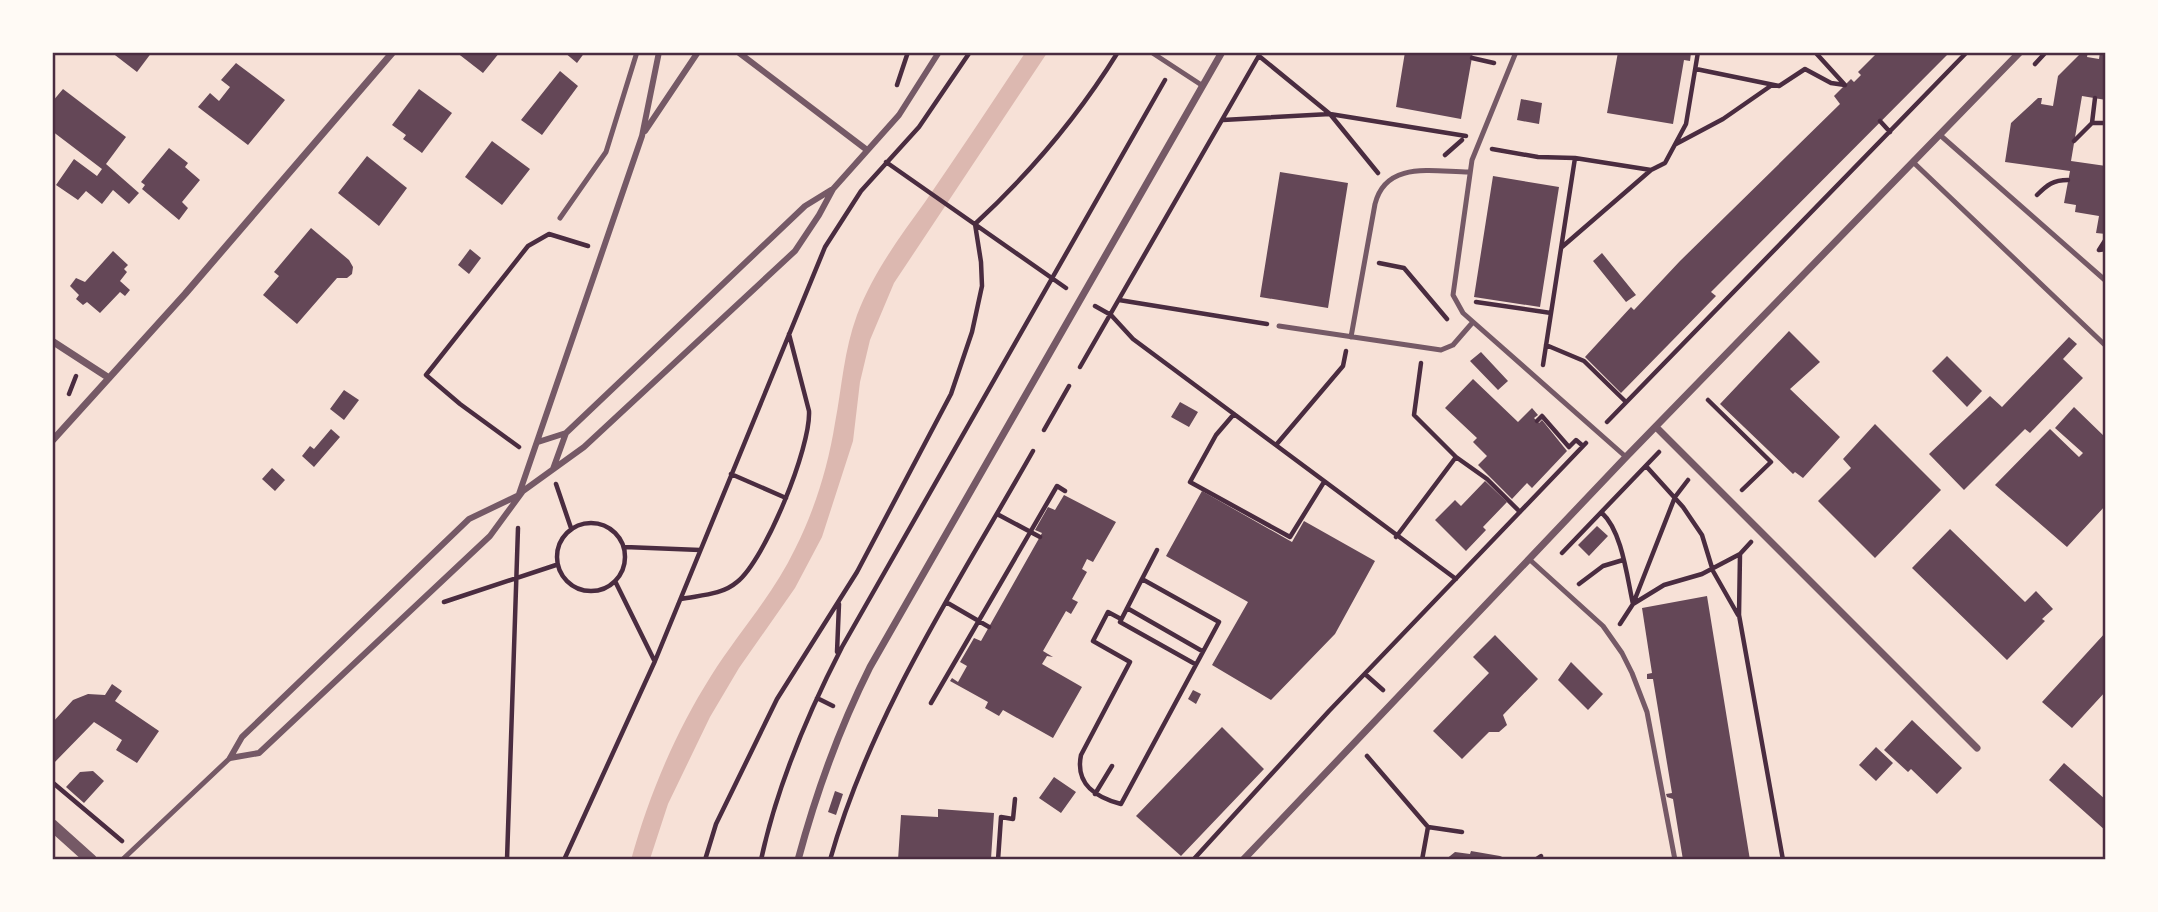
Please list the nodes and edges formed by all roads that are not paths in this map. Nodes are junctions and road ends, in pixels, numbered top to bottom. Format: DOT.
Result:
graph roads {
  1 [pos="393,52"];
  2 [pos="637,52"];
  3 [pos="659,52"];
  4 [pos="698,52"];
  5 [pos="738,52"];
  6 [pos="939,52"];
  7 [pos="1151,52"];
  8 [pos="1222,52"];
  9 [pos="1517,52"];
  10 [pos="2020,52"];
  11 [pos="1203,86"];
  12 [pos="1940,135"];
  13 [pos="642,136"];
  14 [pos="867,150"];
  15 [pos="1913,162"];
  16 [pos="1469,172"];
  17 [pos="833,189"];
  18 [pos="560,218"];
  19 [pos="2105,281"];
  20 [pos="1473,322"];
  21 [pos="1279,326"];
  22 [pos="1350,337"];
  23 [pos="52,341"];
  24 [pos="2105,346"];
  25 [pos="109,378"];
  26 [pos="1656,426"];
  27 [pos="566,433"];
  28 [pos="52,441"];
  29 [pos="538,443"];
  30 [pos="1626,457"];
  31 [pos="552,471"];
  32 [pos="518,495"];
  33 [pos="1529,559"];
  34 [pos="1977,748"];
  35 [pos="230,758"];
  36 [pos="52,825"];
  37 [pos="91,859"];
  38 [pos="122,859"];
  39 [pos="798,859"];
  40 [pos="1243,859"];
  41 [pos="1675,859"];
  1 -- 25 [label="street"];
  2 -- 18 [label="lane"];
  3 -- 13 [label="street"];
  4 -- 13 [label="street"];
  5 -- 14 [label="street"];
  6 -- 14 [label="street"];
  7 -- 11 [label="lane"];
  8 -- 11 [label="street"];
  9 -- 16 [label="lane"];
  10 -- 12 [label="street"];
  11 -- 39 [label="street"];
  12 -- 15 [label="street"];
  12 -- 19 [label="lane"];
  13 -- 29 [label="street"];
  14 -- 17 [label="street"];
  15 -- 24 [label="lane"];
  15 -- 26 [label="street"];
  16 -- 20 [label="lane"];
  16 -- 22 [label="lane"];
  17 -- 27 [label="street"];
  17 -- 31 [label="street"];
  20 -- 22 [label="lane"];
  20 -- 30 [label="lane"];
  21 -- 22 [label="lane"];
  23 -- 25 [label="street"];
  25 -- 28 [label="street"];
  26 -- 30 [label="street"];
  26 -- 34 [label="street"];
  27 -- 29 [label="street"];
  27 -- 31 [label="street"];
  29 -- 32 [label="street"];
  30 -- 33 [label="street"];
  31 -- 32 [label="street"];
  32 -- 35 [label="street"];
  32 -- 35 [label="street"];
  33 -- 40 [label="street"];
  33 -- 41 [label="lane"];
  35 -- 38 [label="lane"];
  36 -- 37 [label="street"];
}
